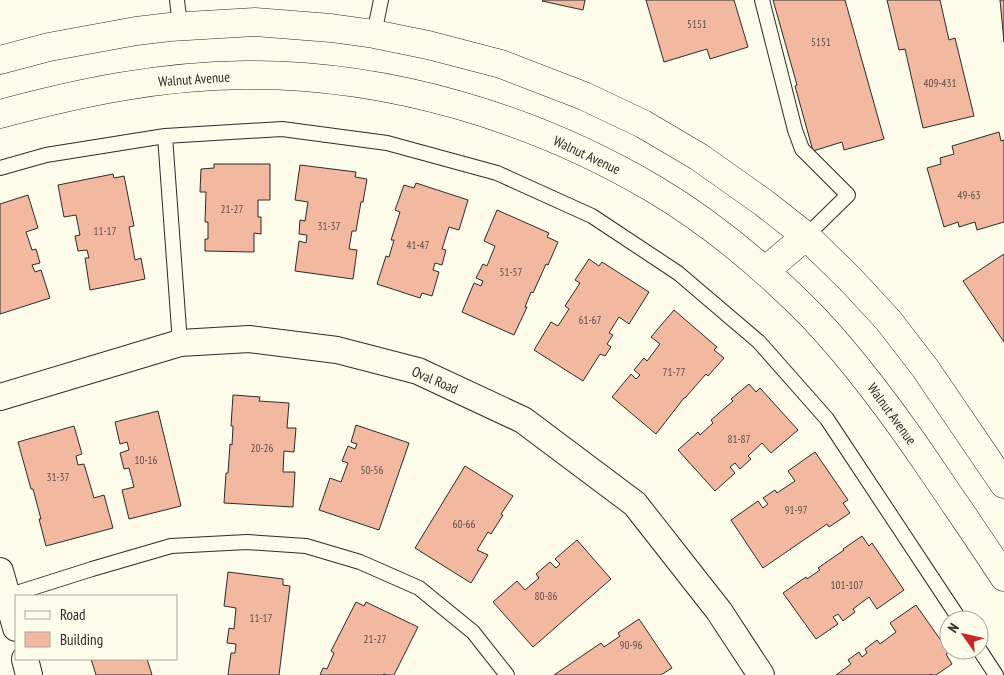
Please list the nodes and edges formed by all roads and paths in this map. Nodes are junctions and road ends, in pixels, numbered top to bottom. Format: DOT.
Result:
graph roads {
  1 [pos="176,0"];
  2 [pos="381,0"];
  3 [pos="762,0"];
  4 [pos="180,26"];
  5 [pos="374,34"];
  6 [pos="0,60"];
  7 [pos="0,114"];
  8 [pos="165,136"];
  9 [pos="0,168"];
  10 [pos="806,236"];
  11 [pos="765,271"];
  12 [pos="180,343"];
  13 [pos="0,396"];
  14 [pos="1004,484"];
  15 [pos="1004,577"];
  16 [pos="4,584"];
  17 [pos="953,610"];
  18 [pos="15,624"];
  19 [pos="25,660"];
  20 [pos="986,660"];
  21 [pos="29,675"];
  22 [pos="507,675"];
  23 [pos="760,675"];
  24 [pos="995,675"];
  1 -- 4 [label="lane"];
  2 -- 5 [label="lane"];
  3 -- 10 [label="lane"];
  4 -- 5 [label="main road"];
  4 -- 6 [label="main road"];
  5 -- 10 [label="main road"];
  7 -- 11 [label="main road, Walnut Avenue"];
  8 -- 9 [label="lane"];
  8 -- 12 [label="lane"];
  8 -- 17 [label="lane"];
  10 -- 11 [label="main road"];
  10 -- 14 [label="main road"];
  11 -- 15 [label="main road, Walnut Avenue"];
  12 -- 13 [label="street, Oval Road"];
  12 -- 23 [label="street, Oval Road"];
  16 -- 18 [label="street"];
  16 -- 22 [label="lane"];
  19 -- 21 [label="street"];
  20 -- 24 [label="lane"];
}
